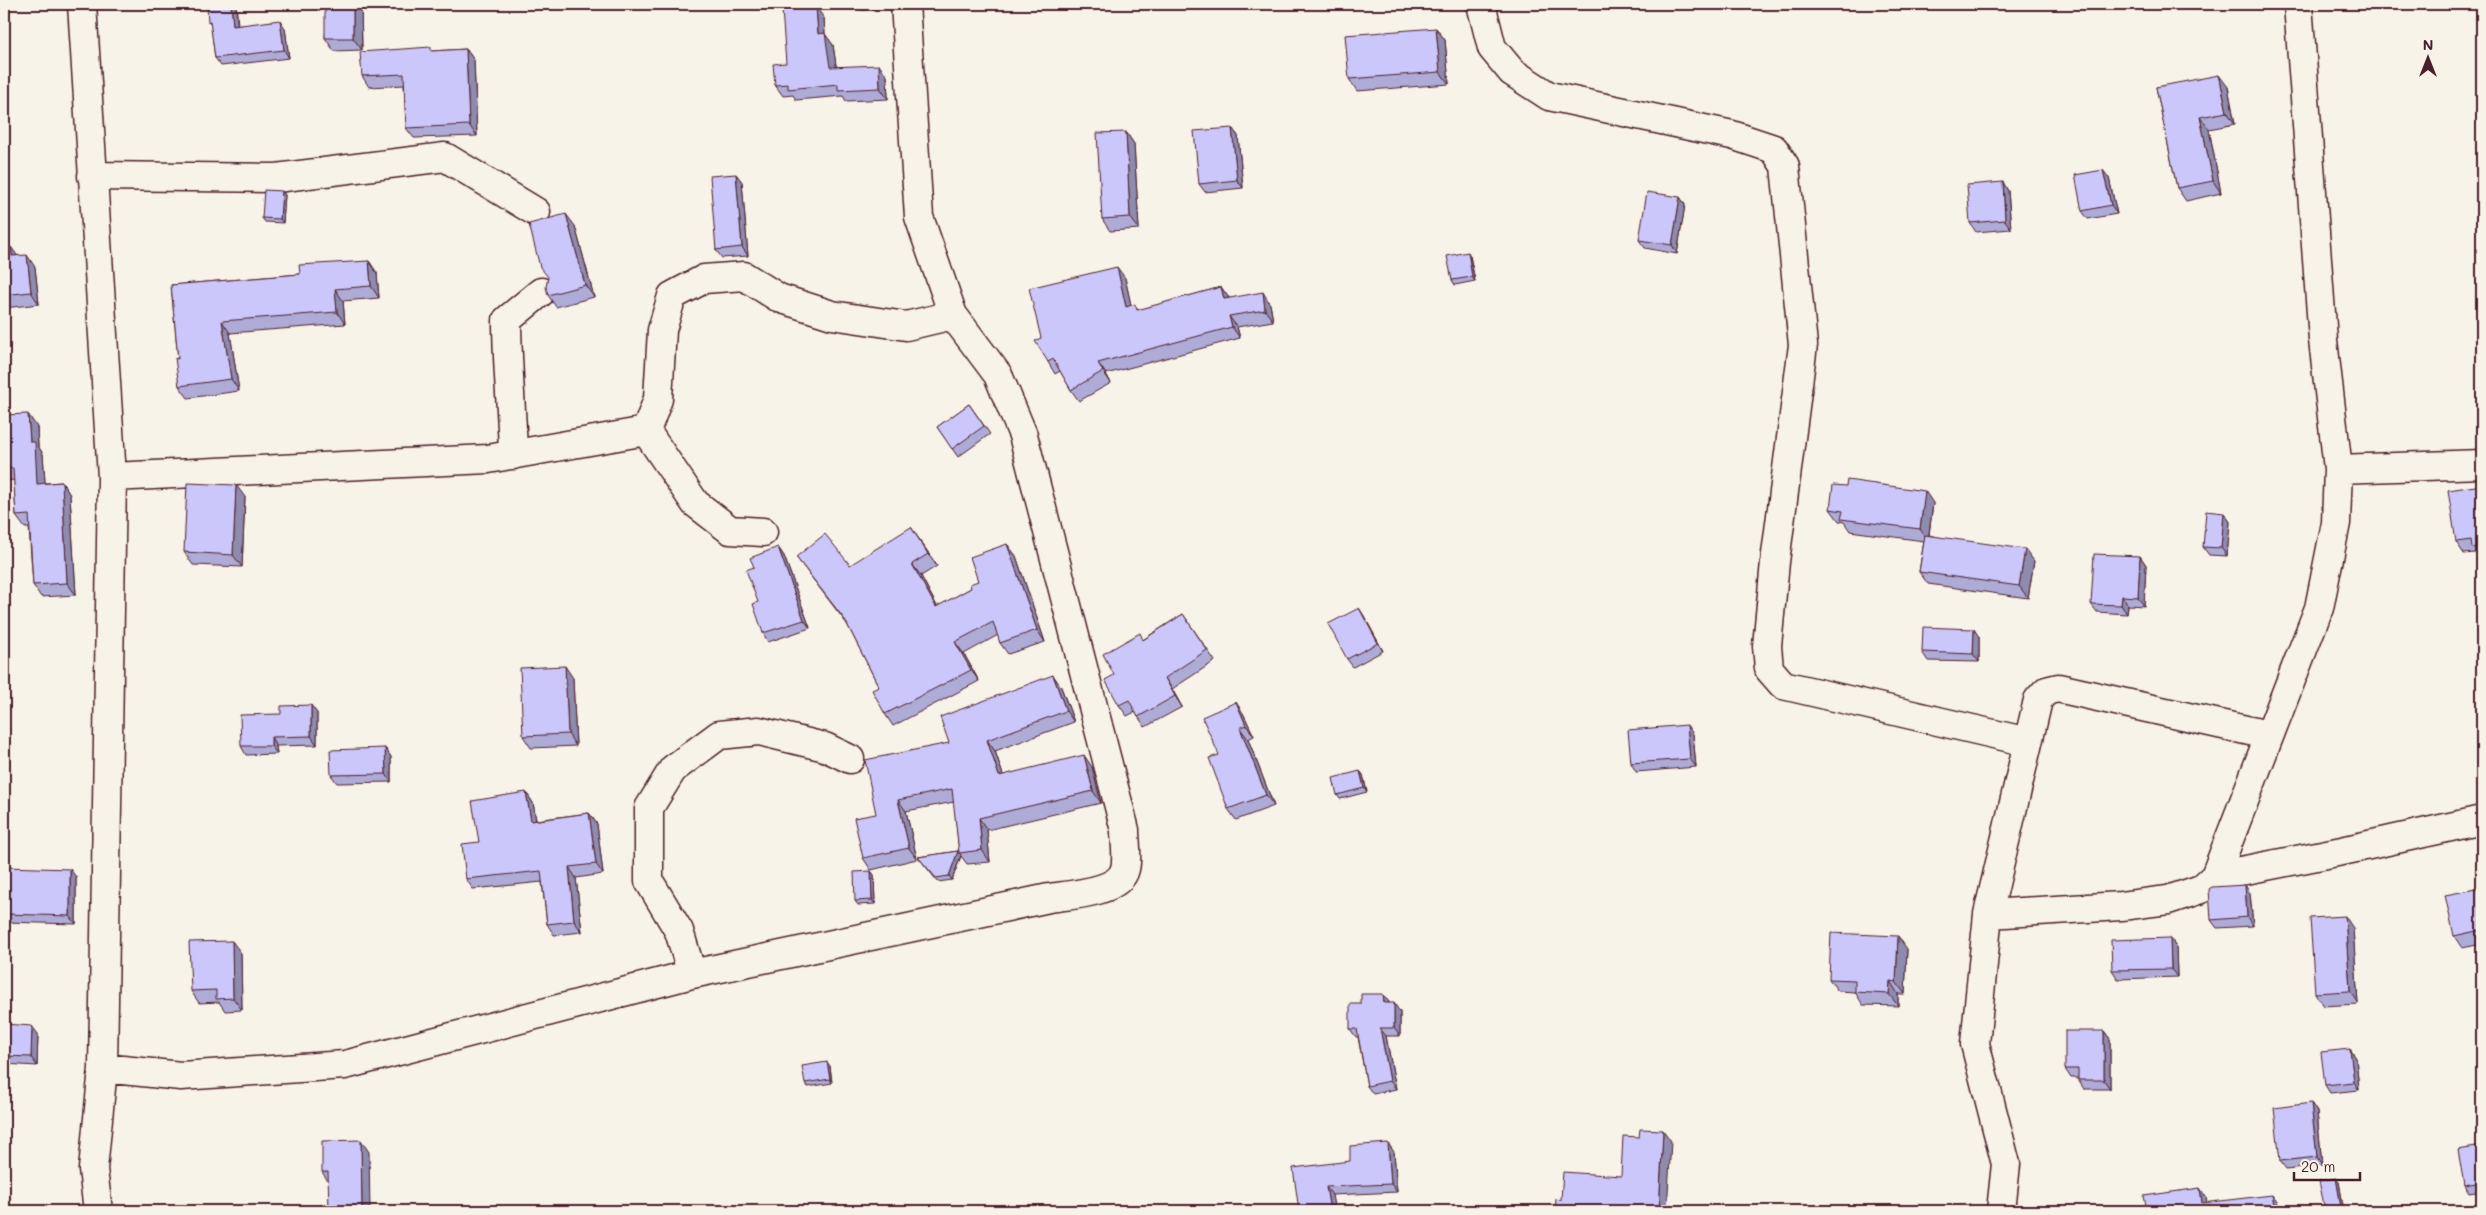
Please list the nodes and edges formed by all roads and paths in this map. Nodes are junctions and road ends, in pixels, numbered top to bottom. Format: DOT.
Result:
graph roads {
  1 [pos="82,4"];
  2 [pos="905,4"];
  3 [pos="1481,4"];
  4 [pos="2298,4"];
  5 [pos="92,176"];
  6 [pos="536,212"];
  7 [pos="541,292"];
  8 [pos="953,315"];
  9 [pos="646,431"];
  10 [pos="513,455"];
  11 [pos="2482,464"];
  12 [pos="2338,469"];
  13 [pos="112,477"];
  14 [pos="763,532"];
  15 [pos="2268,735"];
  16 [pos="2028,742"];
  17 [pos="850,758"];
  18 [pos="2482,820"];
  19 [pos="2215,876"];
  20 [pos="1988,914"];
  21 [pos="692,974"];
  22 [pos="103,1068"];
  23 [pos="98,1211"];
  24 [pos="2001,1211"];
  1 -- 5 [label="street"];
  2 -- 8 [label="street"];
  3 -- 16 [label="street"];
  4 -- 12 [label="street"];
  5 -- 6 [label="street"];
  5 -- 13 [label="street"];
  7 -- 10 [label="street"];
  8 -- 9 [label="street"];
  8 -- 21 [label="street"];
  9 -- 10 [label="street"];
  9 -- 14 [label="street"];
  10 -- 13 [label="street"];
  11 -- 12 [label="street"];
  12 -- 15 [label="street"];
  13 -- 22 [label="street"];
  15 -- 16 [label="street"];
  15 -- 19 [label="street"];
  16 -- 20 [label="street"];
  17 -- 21 [label="street"];
  18 -- 19 [label="street"];
  19 -- 20 [label="street"];
  20 -- 24 [label="street"];
  21 -- 22 [label="street"];
  22 -- 23 [label="street"];
}
